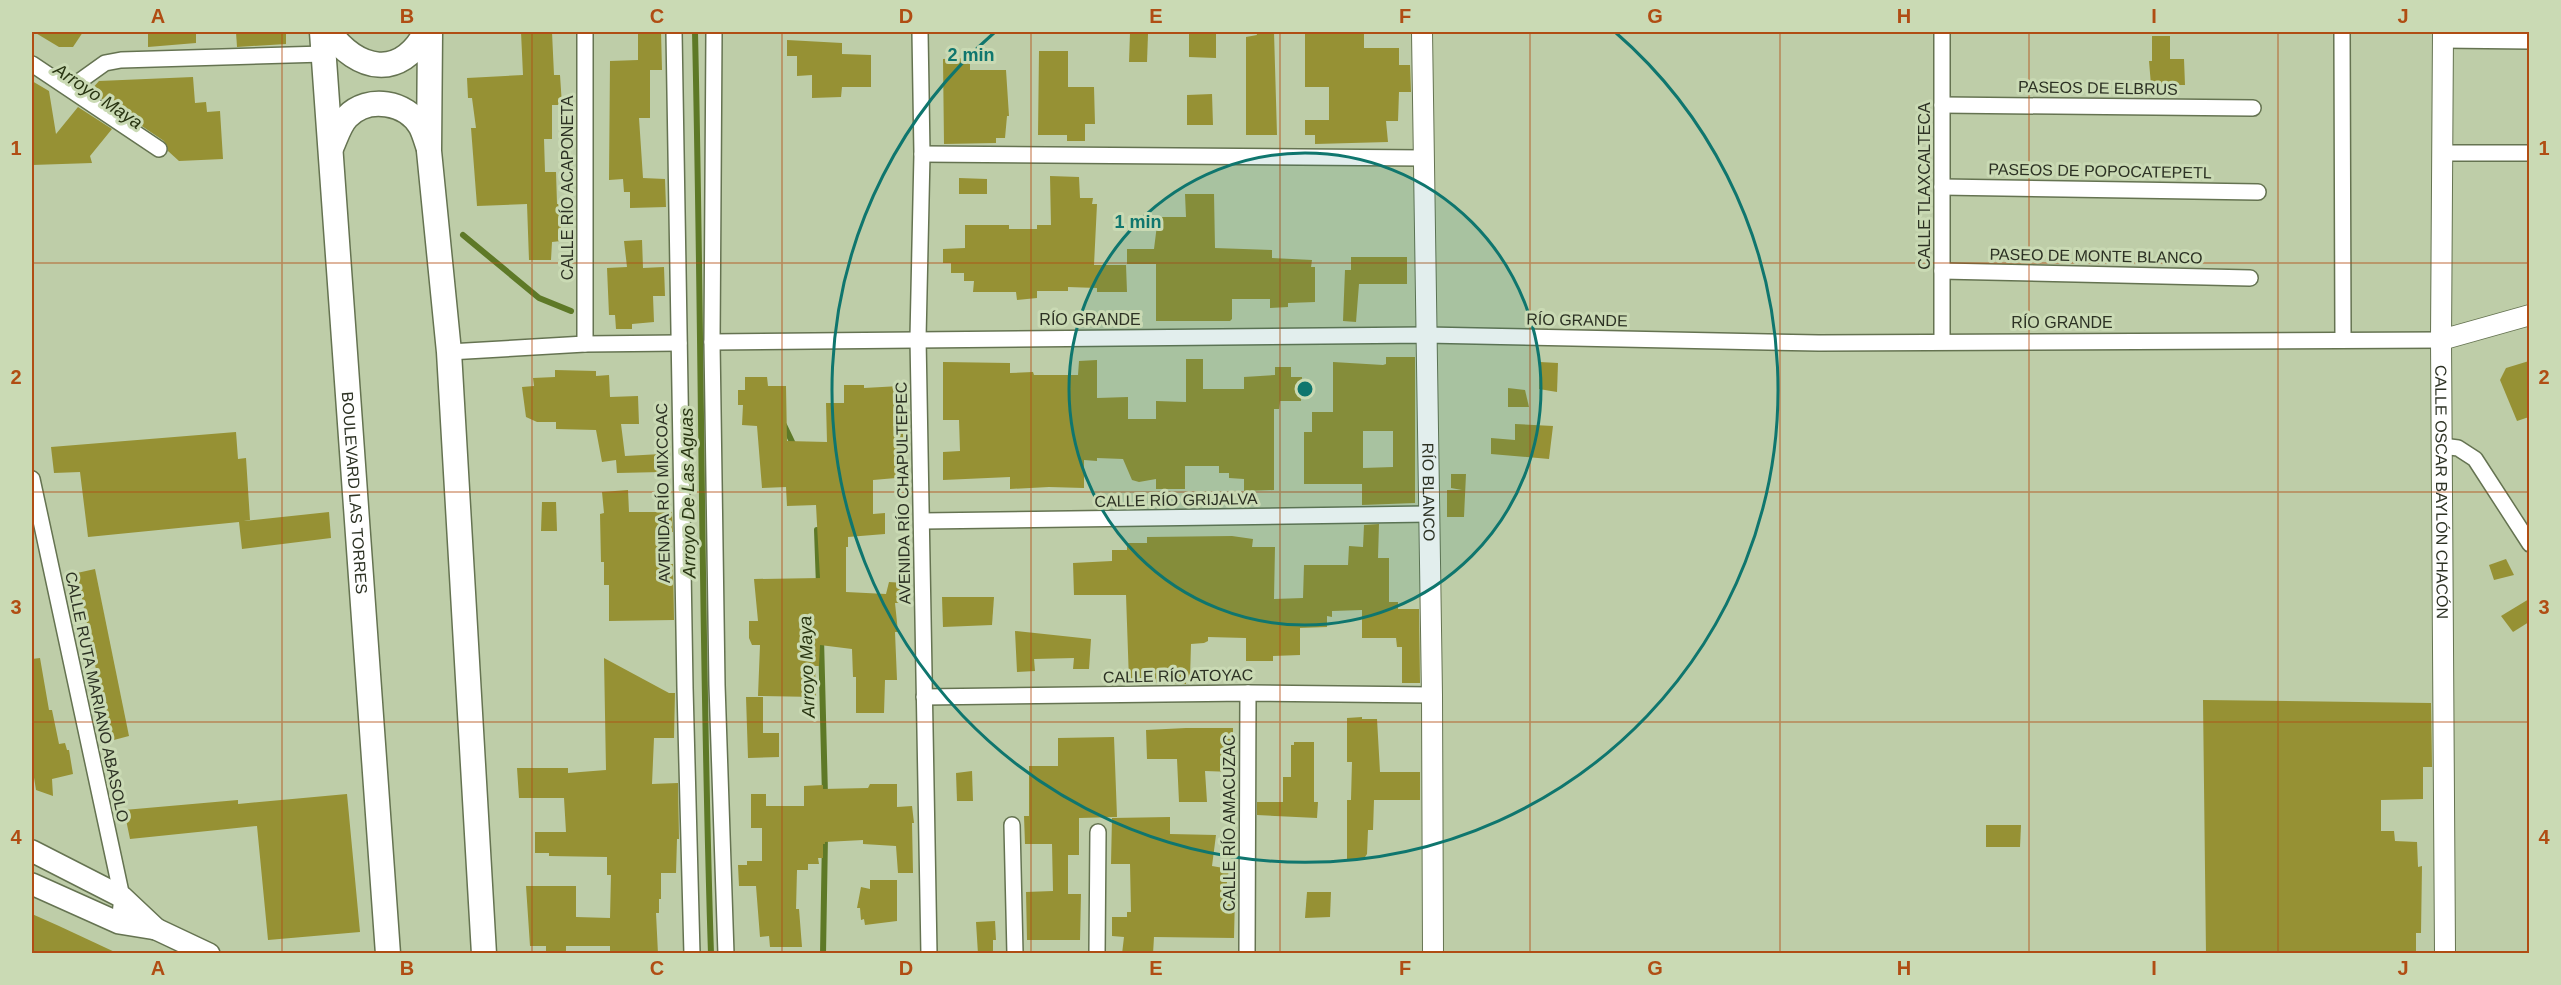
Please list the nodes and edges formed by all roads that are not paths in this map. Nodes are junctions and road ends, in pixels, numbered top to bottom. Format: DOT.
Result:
graph roads {
  1 [pos="428,32"];
  2 [pos="585,32"];
  3 [pos="674,32"];
  4 [pos="714,32"];
  5 [pos="920,32"];
  6 [pos="1422,32"];
  7 [pos="1942,32"];
  8 [pos="2342,32"];
  9 [pos="2443,36"];
  10 [pos="325,39"];
  11 [pos="2529,41"];
  12 [pos="32,64"];
  13 [pos="70,88"];
  14 [pos="1942,105"];
  15 [pos="2253,108"];
  16 [pos="331,148"];
  17 [pos="159,149"];
  18 [pos="429,151"];
  19 [pos="2442,153"];
  20 [pos="2529,153"];
  21 [pos="922,154"];
  22 [pos="1423,158"];
  23 [pos="1942,187"];
  24 [pos="2258,192"];
  25 [pos="1942,271"];
  26 [pos="2250,278"];
  27 [pos="2529,315"];
  28 [pos="1426,334"];
  29 [pos="918,338"];
  30 [pos="2343,339"];
  31 [pos="2441,340"];
  32 [pos="1942,341"];
  33 [pos="712,342"];
  34 [pos="679,343"];
  35 [pos="585,344"];
  36 [pos="449,352"];
  37 [pos="2442,446"];
  38 [pos="32,479"];
  39 [pos="1429,514"];
  40 [pos="923,521"];
  41 [pos="2529,544"];
  42 [pos="1248,693"];
  43 [pos="1432,695"];
  44 [pos="924,697"];
  45 [pos="1012,825"];
  46 [pos="1098,832"];
  47 [pos="32,851"];
  48 [pos="32,884"];
  49 [pos="122,897"];
  50 [pos="119,923"];
  51 [pos="156,929"];
  52 [pos="201,952"];
  53 [pos="388,954"];
  54 [pos="484,954"];
  55 [pos="692,954"];
  56 [pos="726,954"];
  57 [pos="929,954"];
  58 [pos="1015,954"];
  59 [pos="1097,954"];
  60 [pos="1247,954"];
  61 [pos="1433,954"];
  62 [pos="2445,954"];
  1 -- 10 [label="main road"];
  1 -- 18 [label="main road"];
  2 -- 35 [label="street, CALLE RÍO ACAPONETA"];
  3 -- 34 [label="street, AVENIDA RÍO MIXCOAC"];
  4 -- 33 [label="street"];
  5 -- 21 [label="street, AVENIDA RÍO CHAPULTEPEC"];
  6 -- 22 [label="street, RÍO BLANCO"];
  7 -- 14 [label="street, CALLE TLAXCALTECA"];
  8 -- 30 [label="street"];
  9 -- 11 [label="street"];
  9 -- 19 [label="street, CALLE OSCAR BAYLÓN CHACÓN"];
  10 -- 13 [label="street"];
  10 -- 16 [label="main road, BOULEVARD LAS TORRES"];
  12 -- 13 [label="street"];
  13 -- 17 [label="street"];
  14 -- 15 [label="street, PASEOS DE ELBRUS"];
  14 -- 23 [label="street, CALLE TLAXCALTECA"];
  16 -- 18 [label="main road"];
  16 -- 53 [label="main road, BOULEVARD LAS TORRES"];
  18 -- 36 [label="main road"];
  19 -- 20 [label="street"];
  19 -- 31 [label="street, CALLE OSCAR BAYLÓN CHACÓN"];
  21 -- 22 [label="street"];
  21 -- 29 [label="street, AVENIDA RÍO CHAPULTEPEC"];
  22 -- 28 [label="street, RÍO BLANCO"];
  23 -- 24 [label="street, PASEOS DE POPOCATEPETL"];
  23 -- 25 [label="street, CALLE TLAXCALTECA"];
  25 -- 26 [label="street, PASEO DE MONTE BLANCO"];
  25 -- 32 [label="street, CALLE TLAXCALTECA"];
  27 -- 31 [label="street"];
  28 -- 29 [label="street, RÍO GRANDE"];
  28 -- 32 [label="street, RÍO GRANDE"];
  28 -- 39 [label="street, RÍO BLANCO"];
  29 -- 33 [label="street, RÍO GRANDE"];
  29 -- 40 [label="street, AVENIDA RÍO CHAPULTEPEC"];
  30 -- 31 [label="street, RÍO GRANDE"];
  30 -- 32 [label="street, RÍO GRANDE"];
  31 -- 37 [label="street, CALLE OSCAR BAYLÓN CHACÓN"];
  33 -- 56 [label="street"];
  34 -- 35 [label="street"];
  34 -- 55 [label="street, AVENIDA RÍO MIXCOAC"];
  35 -- 36 [label="street"];
  36 -- 54 [label="main road"];
  37 -- 41 [label="street"];
  37 -- 62 [label="street, CALLE OSCAR BAYLÓN CHACÓN"];
  38 -- 49 [label="street, CALLE RUTA MARIANO ABASOLO"];
  39 -- 40 [label="street, CALLE RÍO GRIJALVA"];
  39 -- 43 [label="street, RÍO BLANCO"];
  40 -- 44 [label="street, AVENIDA RÍO CHAPULTEPEC"];
  42 -- 43 [label="street, CALLE RÍO ATOYAC"];
  42 -- 44 [label="street, CALLE RÍO ATOYAC"];
  42 -- 60 [label="street, CALLE RÍO AMACUZAC"];
  43 -- 61 [label="street, RÍO BLANCO"];
  44 -- 57 [label="street, AVENIDA RÍO CHAPULTEPEC"];
  45 -- 58 [label="street"];
  46 -- 59 [label="street"];
  47 -- 49 [label="main road"];
  48 -- 50 [label="main road"];
  49 -- 50 [label="street, CALLE RUTA MARIANO ABASOLO"];
  49 -- 51 [label="main road"];
  50 -- 51 [label="main road"];
  51 -- 52 [label="main road"];
}
